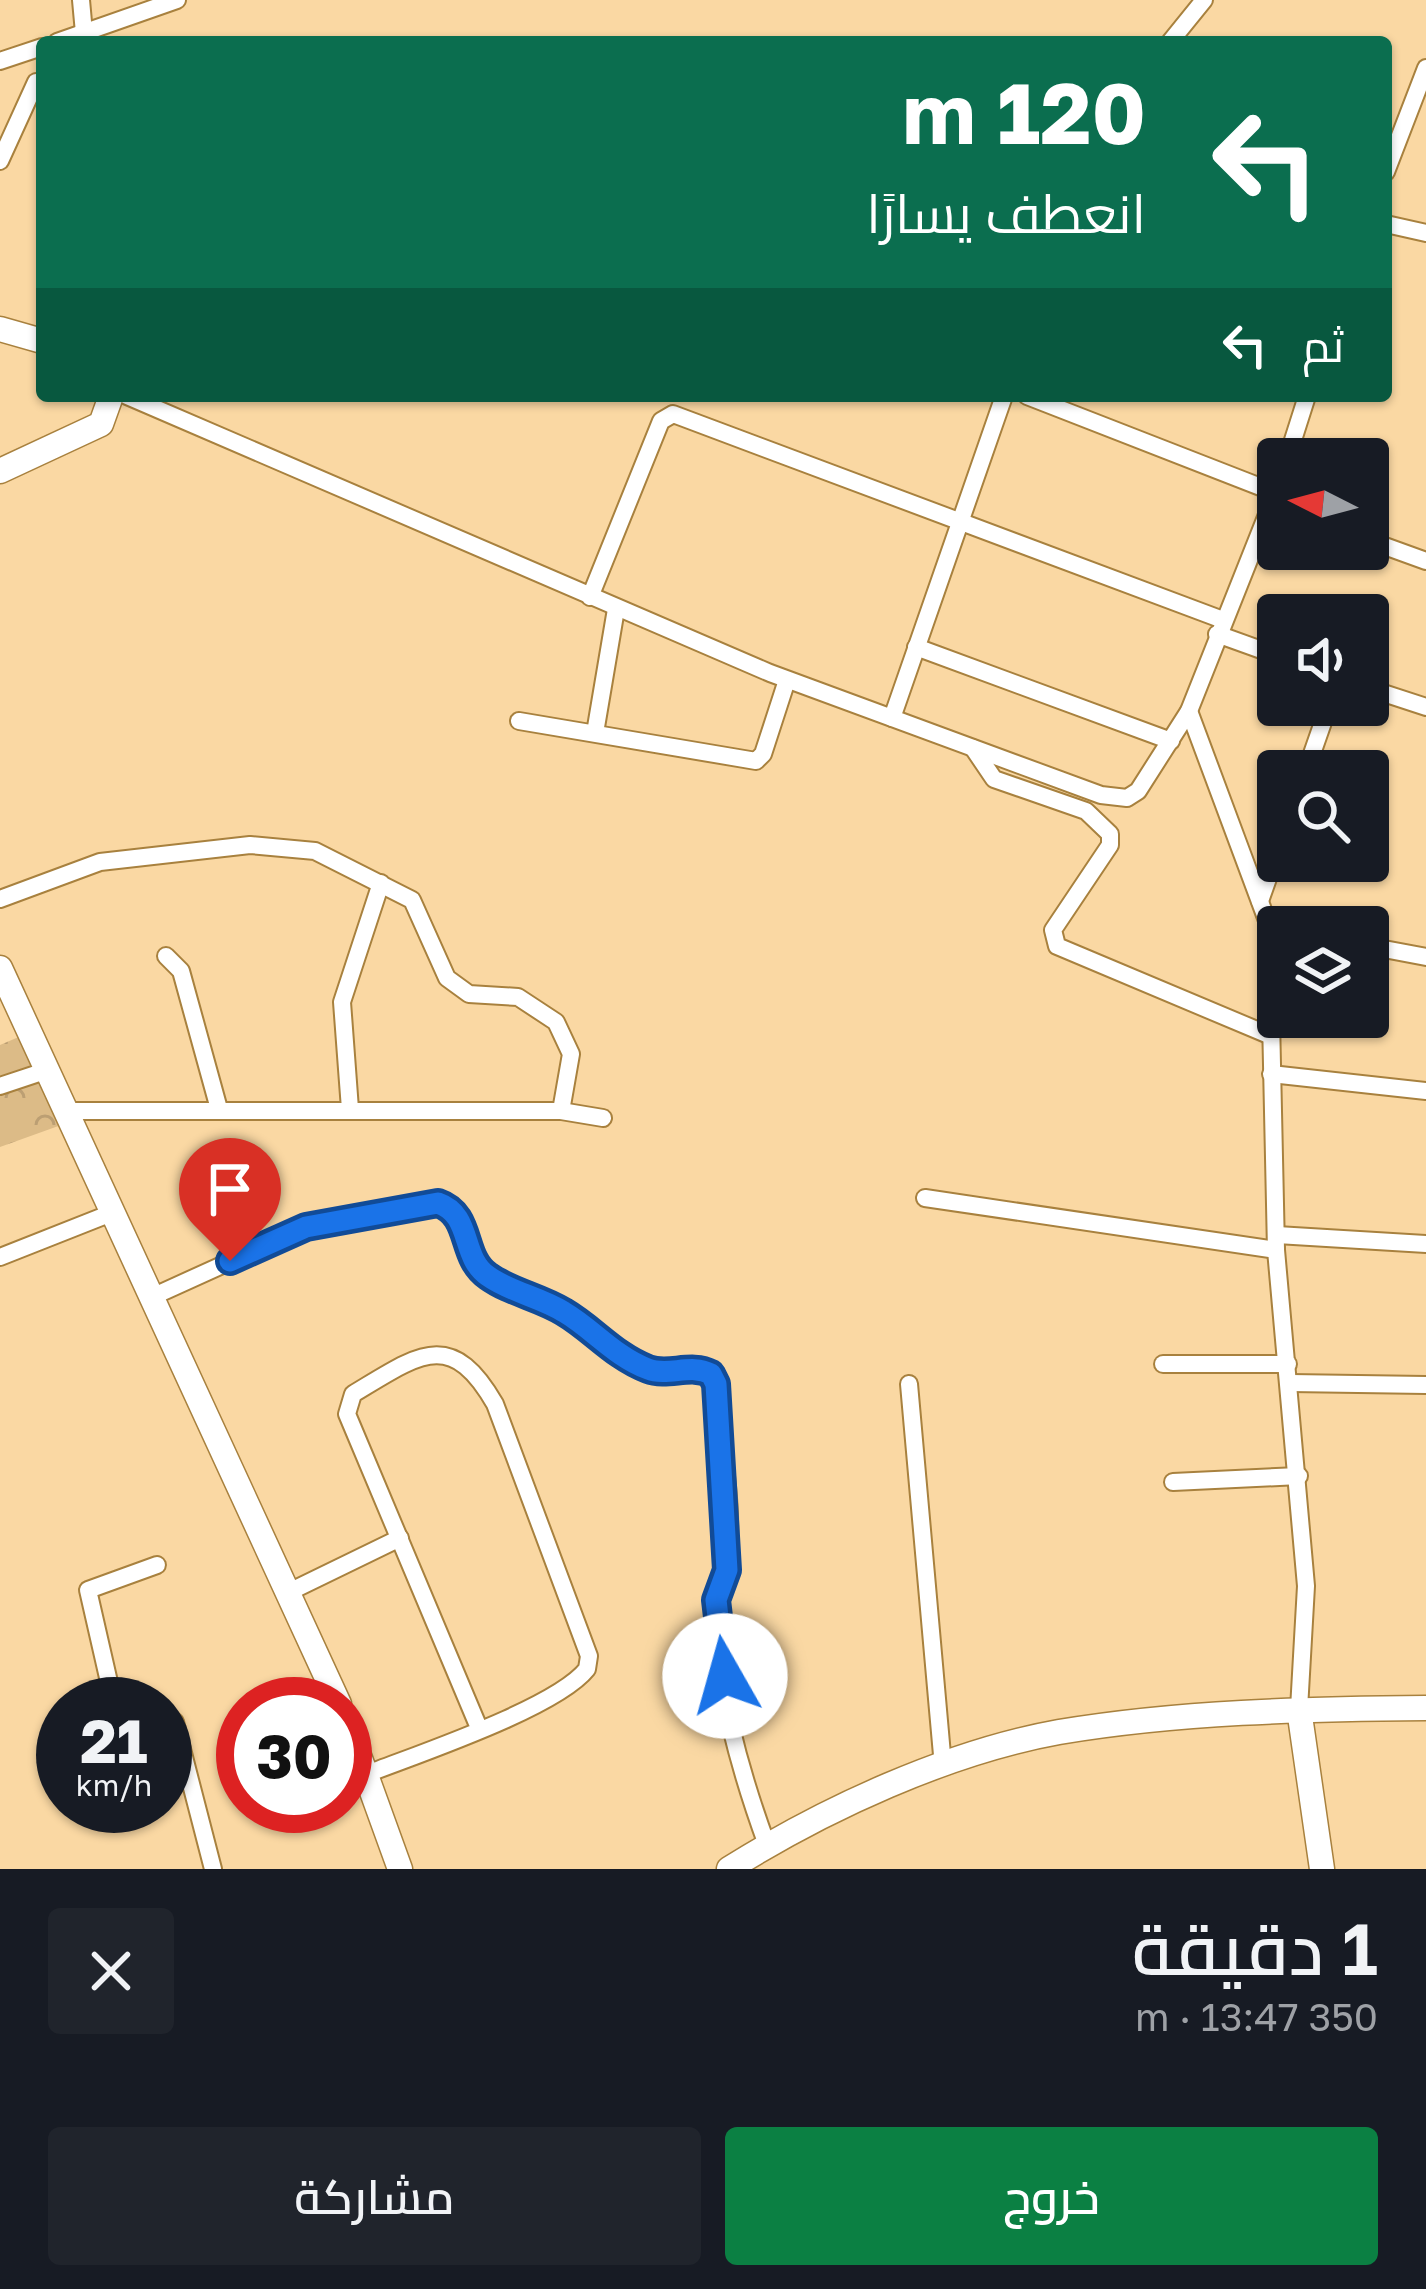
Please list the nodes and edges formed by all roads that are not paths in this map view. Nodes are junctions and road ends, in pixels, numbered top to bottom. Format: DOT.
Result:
graph roads {
  1 [pos="80,0"];
  2 [pos="177,0"];
  3 [pos="1204,0"];
  4 [pos="84,33"];
  5 [pos="75,36"];
  6 [pos="1176,36"];
  7 [pos="36,49"];
  8 [pos="0,61"];
  9 [pos="1426,68"];
  10 [pos="36,82"];
  11 [pos="1392,156"];
  12 [pos="0,161"];
  13 [pos="1392,225"];
  14 [pos="1426,233"];
  15 [pos="0,329"];
  16 [pos="36,338"];
  17 [pos="0,347"];
  18 [pos="109,402"];
  19 [pos="141,402"];
  20 [pos="1002,402"];
  21 [pos="1042,402"];
  22 [pos="1305,402"];
  23 [pos="1294,438"];
  24 [pos="0,470"];
  25 [pos="1257,491"];
  26 [pos="960,518"];
  27 [pos="1257,542"];
  28 [pos="1389,548"];
  29 [pos="1426,561"];
  30 [pos="590,597"];
  31 [pos="616,608"];
  32 [pos="1220,627"];
  33 [pos="1257,646"];
  34 [pos="916,647"];
  35 [pos="787,680"];
  36 [pos="1389,695"];
  37 [pos="1426,706"];
  38 [pos="1189,711"];
  39 [pos="892,718"];
  40 [pos="519,721"];
  41 [pos="595,733"];
  42 [pos="1171,741"];
  43 [pos="973,748"];
  44 [pos="1267,882"];
  45 [pos="381,883"];
  46 [pos="0,899"];
  47 [pos="1260,902"];
  48 [pos="1262,906"];
  49 [pos="1389,950"];
  50 [pos="166,956"];
  51 [pos="1426,957"];
  52 [pos="0,968"];
  53 [pos="1257,1030"];
  54 [pos="1271,1038"];
  55 [pos="48,1070"];
  56 [pos="1271,1074"];
  57 [pos="0,1086"];
  58 [pos="1426,1091"];
  59 [pos="219,1109"];
  60 [pos="350,1109"];
  61 [pos="67,1111"];
  62 [pos="561,1111"];
  63 [pos="603,1118"];
  64 [pos="925,1198"];
  65 [pos="115,1213"];
  66 [pos="1277,1243"];
  67 [pos="1426,1244"];
  68 [pos="0,1257"];
  69 [pos="154,1296"];
  70 [pos="1163,1364"];
  71 [pos="1289,1374"];
  72 [pos="909,1384"];
  73 [pos="1426,1385"];
  74 [pos="1299,1476"];
  75 [pos="1173,1482"];
  76 [pos="400,1538"];
  77 [pos="158,1565"];
  78 [pos="291,1591"];
  79 [pos="108,1677"];
  80 [pos="328,1677"];
  81 [pos="1426,1708"];
  82 [pos="1299,1709"];
  83 [pos="479,1728"];
  84 [pos="943,1766"];
  85 [pos="372,1772"];
  86 [pos="192,1788"];
  87 [pos="372,1788"];
  88 [pos="767,1845"];
  89 [pos="213,1869"];
  90 [pos="400,1869"];
  91 [pos="729,1869"];
  92 [pos="1322,1869"];
  1 -- 4 [label="street"];
  2 -- 4 [label="street"];
  3 -- 6 [label="street"];
  4 -- 5 [label="street"];
  7 -- 8 [label="street"];
  9 -- 11 [label="street"];
  10 -- 12 [label="street"];
  13 -- 14 [label="street"];
  15 -- 16 [label="street"];
  16 -- 17 [label="street"];
  18 -- 24 [label="street"];
  19 -- 30 [label="street"];
  20 -- 26 [label="street"];
  21 -- 25 [label="street"];
  22 -- 23 [label="street"];
  26 -- 30 [label="street"];
  26 -- 32 [label="street"];
  26 -- 34 [label="street"];
  27 -- 32 [label="street"];
  28 -- 29 [label="street"];
  30 -- 31 [label="street"];
  31 -- 35 [label="street"];
  31 -- 41 [label="street"];
  32 -- 33 [label="street"];
  32 -- 38 [label="street"];
  34 -- 39 [label="street"];
  34 -- 42 [label="street"];
  35 -- 39 [label="street"];
  35 -- 41 [label="street"];
  36 -- 37 [label="street"];
  38 -- 42 [label="street"];
  38 -- 47 [label="street"];
  39 -- 43 [label="street"];
  40 -- 41 [label="street"];
  42 -- 43 [label="street"];
  43 -- 53 [label="street"];
  44 -- 47 [label="street"];
  45 -- 46 [label="street"];
  45 -- 60 [label="street"];
  45 -- 62 [label="street"];
  47 -- 48 [label="street"];
  49 -- 51 [label="street"];
  50 -- 59 [label="street"];
  52 -- 55 [label="street"];
  54 -- 56 [label="street"];
  55 -- 57 [label="street"];
  55 -- 61 [label="street"];
  56 -- 58 [label="street"];
  56 -- 66 [label="street"];
  59 -- 60 [label="street"];
  59 -- 61 [label="street"];
  60 -- 62 [label="street"];
  61 -- 65 [label="street"];
  62 -- 63 [label="street"];
  64 -- 66 [label="street"];
  65 -- 68 [label="street"];
  65 -- 69 [label="street"];
  66 -- 67 [label="street"];
  66 -- 71 [label="street"];
  69 -- 78 [label="street"];
  69 -- 88 [label="street"];
  70 -- 71 [label="street"];
  71 -- 73 [label="street"];
  71 -- 74 [label="street"];
  72 -- 84 [label="street"];
  74 -- 75 [label="street"];
  74 -- 82 [label="street"];
  76 -- 78 [label="street"];
  76 -- 83 [label="street"];
  76 -- 83 [label="street"];
  77 -- 79 [label="street"];
  78 -- 80 [label="street"];
  81 -- 82 [label="street"];
  82 -- 84 [label="street"];
  82 -- 92 [label="street"];
  83 -- 85 [label="street"];
  84 -- 88 [label="street"];
  86 -- 89 [label="street"];
  87 -- 90 [label="street"];
  88 -- 91 [label="street"];
}
